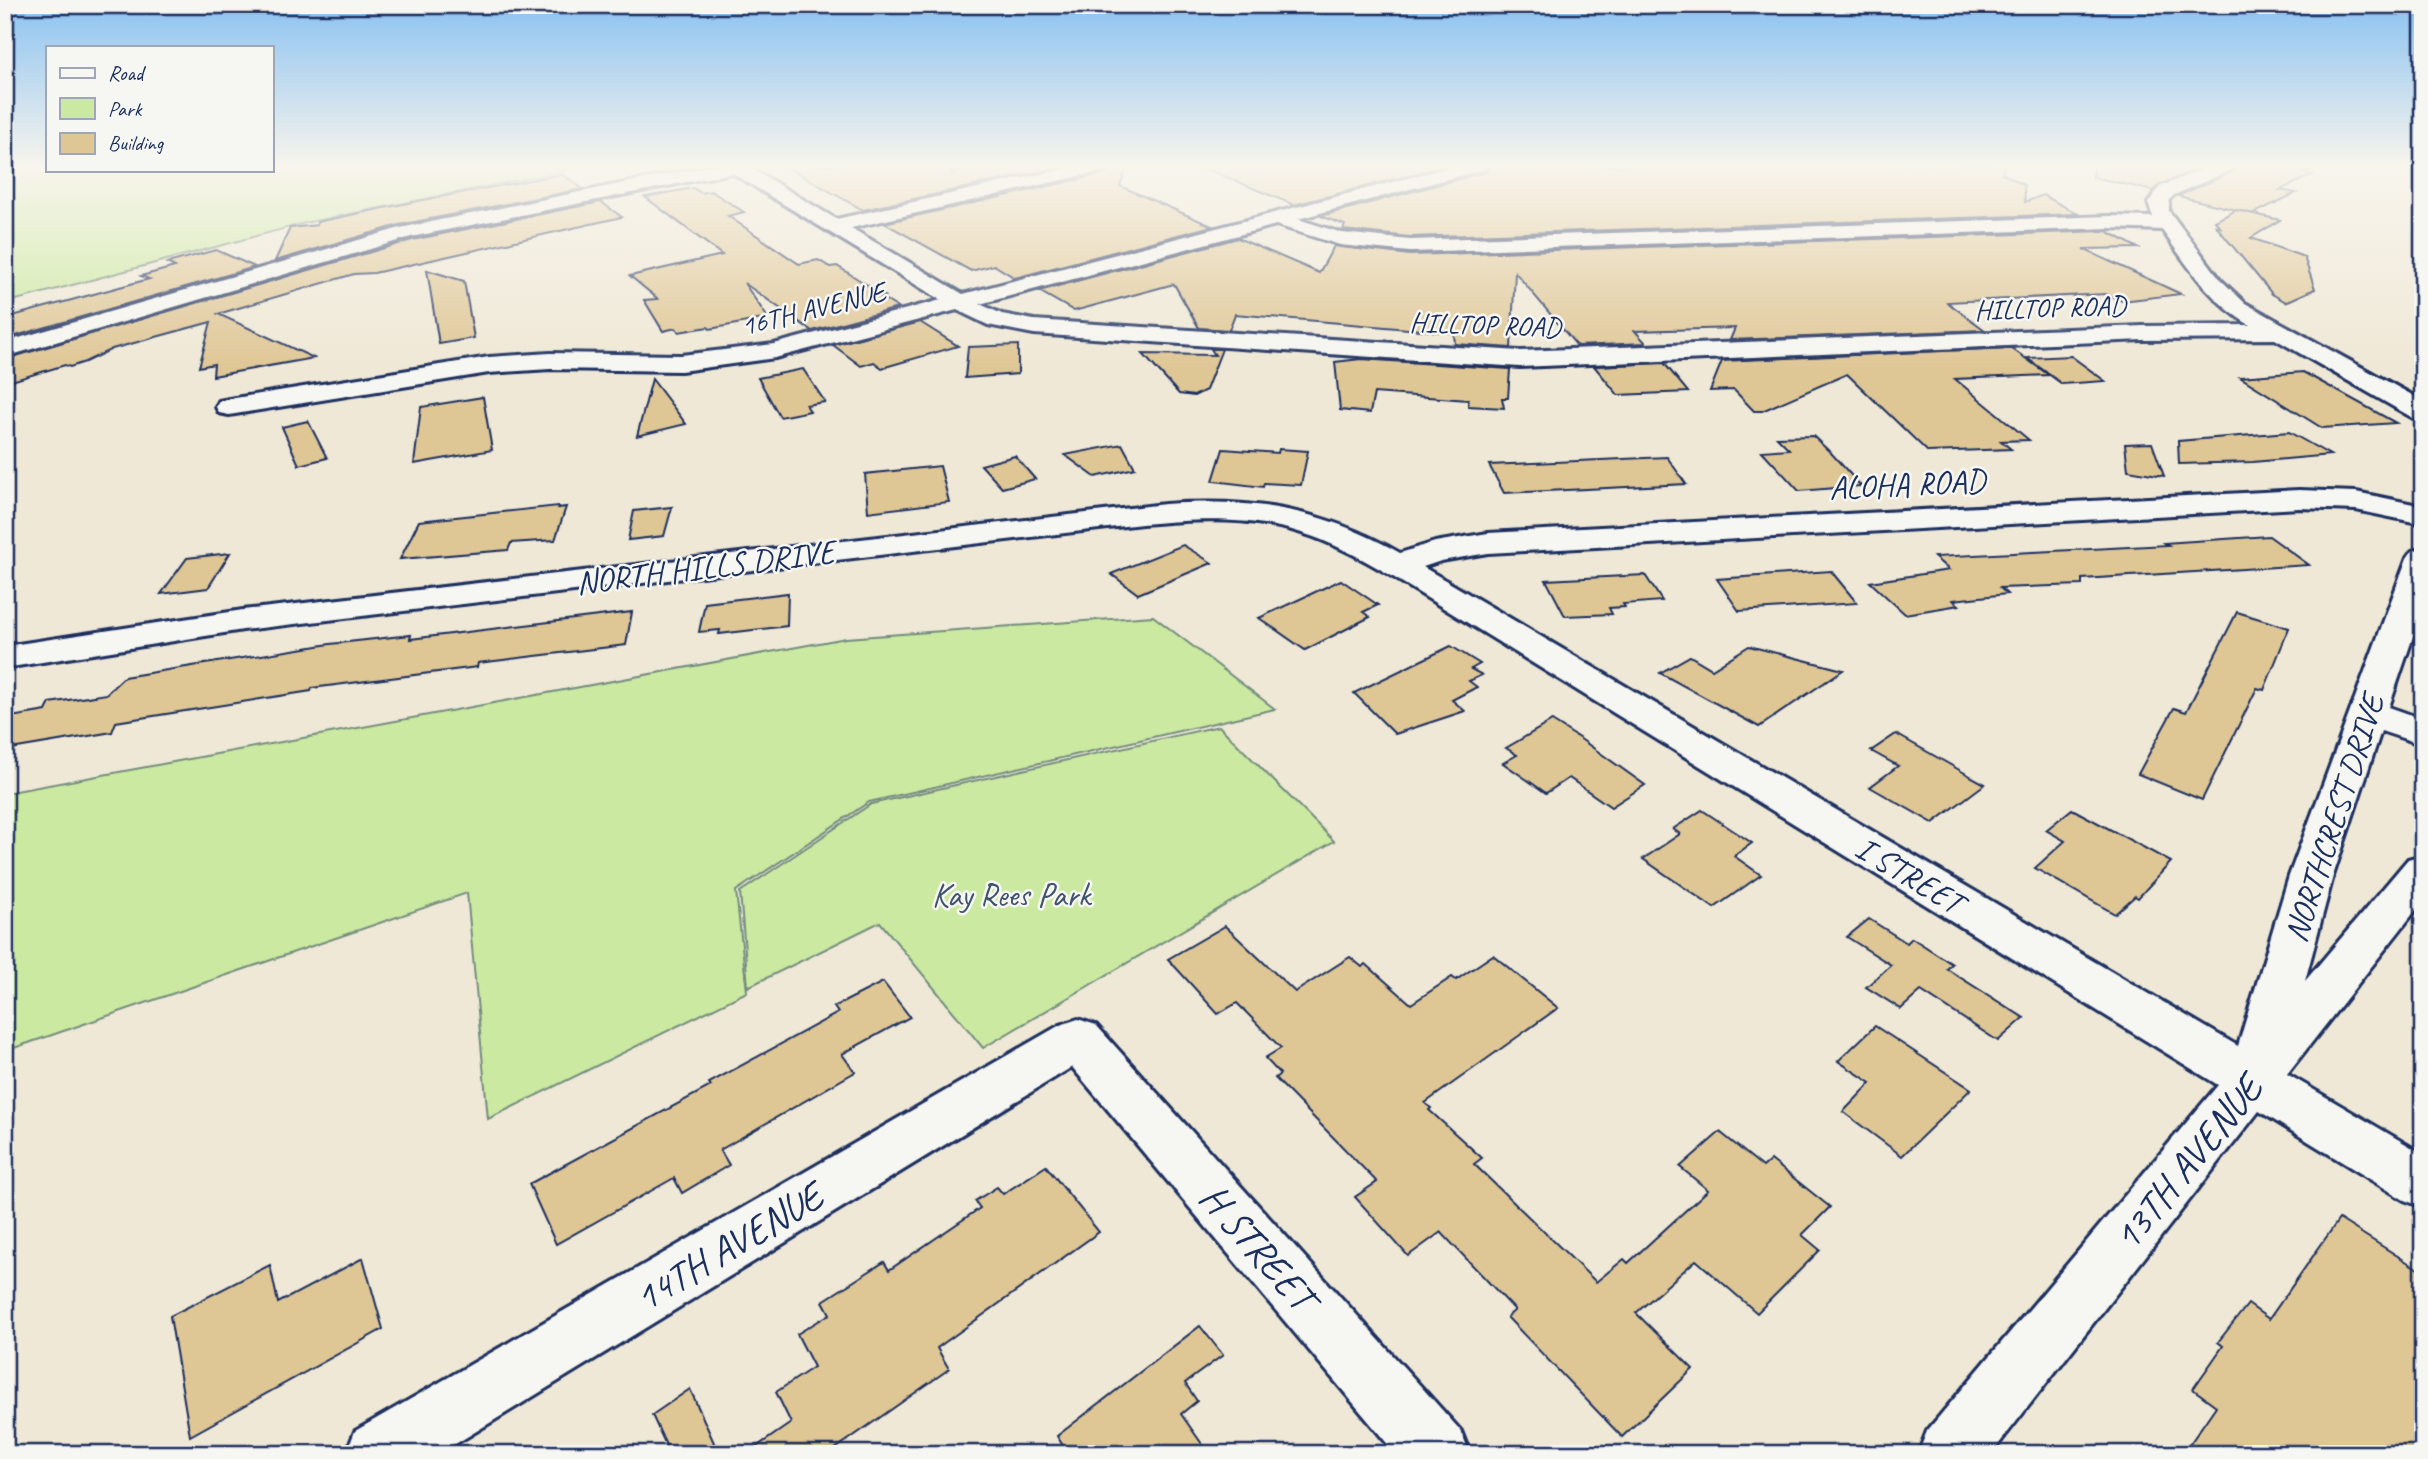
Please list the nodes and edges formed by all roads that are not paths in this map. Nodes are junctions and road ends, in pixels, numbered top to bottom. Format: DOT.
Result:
graph roads {
  1 [pos="403,233"];
  2 [pos="844,233"];
  3 [pos="1218,233"];
  4 [pos="1316,233"];
  5 [pos="1795,233"];
  6 [pos="2175,233"];
  7 [pos="959,302"];
  8 [pos="2278,332"];
  9 [pos="5,349"];
  10 [pos="229,407"];
  11 [pos="2423,412"];
  12 [pos="2423,515"];
  13 [pos="2423,558"];
  14 [pos="1396,565"];
  15 [pos="5,657"];
  16 [pos="2368,713"];
  17 [pos="2423,733"];
  18 [pos="2423,870"];
  19 [pos="1078,1039"];
  20 [pos="2253,1081"];
  21 [pos="2423,1183"];
  22 [pos="378,1454"];
  23 [pos="1438,1454"];
  24 [pos="1950,1454"];
  1 -- 9 [label="street"];
  2 -- 7 [label="street, HILLTOP ROAD"];
  3 -- 7 [label="street, 16TH AVENUE"];
  4 -- 5 [label="street"];
  6 -- 8 [label="street"];
  7 -- 8 [label="street, HILLTOP ROAD"];
  7 -- 10 [label="street, 16TH AVENUE"];
  8 -- 11 [label="street"];
  12 -- 14 [label="street, ALOHA ROAD"];
  13 -- 16 [label="street, NORTHCREST DRIVE"];
  14 -- 15 [label="street, NORTH HILLS DRIVE"];
  14 -- 20 [label="street, I STREET"];
  16 -- 17 [label="street"];
  16 -- 20 [label="street, NORTHCREST DRIVE"];
  18 -- 20 [label="street, 13TH AVENUE"];
  19 -- 22 [label="street, 14TH AVENUE"];
  19 -- 23 [label="street, H STREET"];
  20 -- 21 [label="street, I STREET"];
  20 -- 24 [label="street, 13TH AVENUE"];
}
